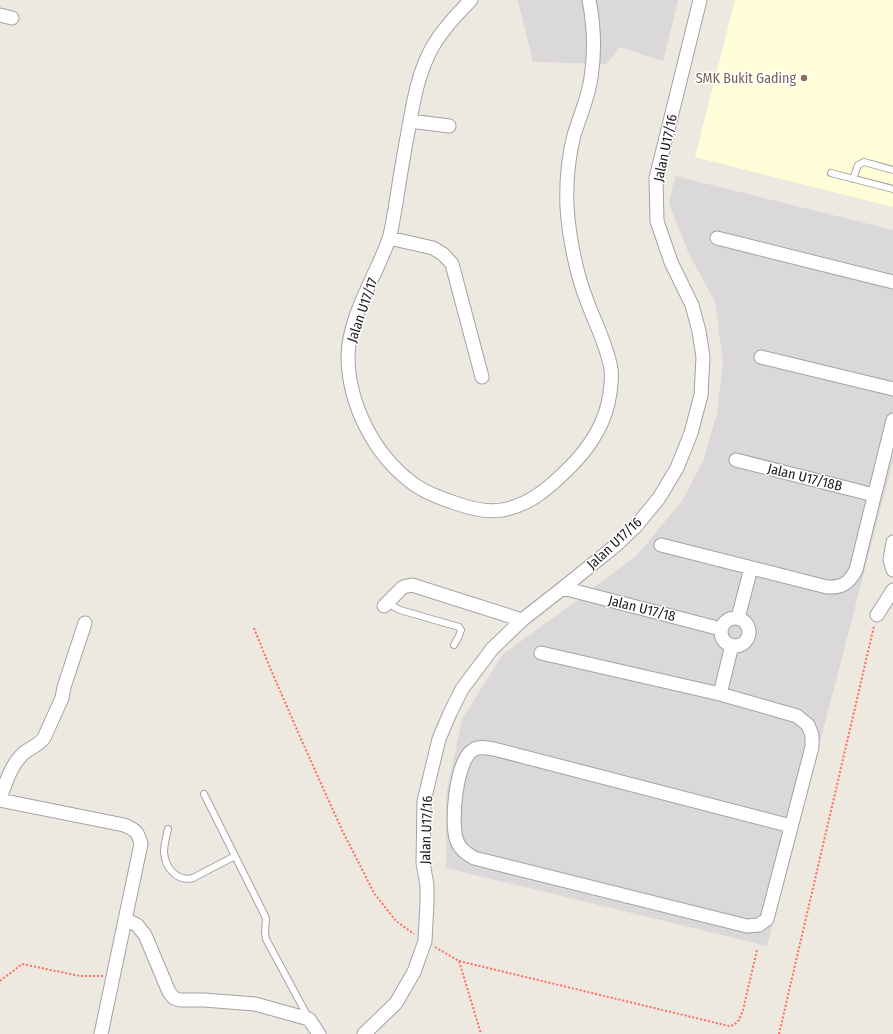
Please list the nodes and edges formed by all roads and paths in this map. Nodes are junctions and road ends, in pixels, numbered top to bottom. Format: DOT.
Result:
graph roads {
  1 [pos="471,0"];
  2 [pos="589,0"];
  3 [pos="700,0"];
  4 [pos="410,120"];
  5 [pos="449,126"];
  6 [pos="893,170"];
  7 [pos="831,173"];
  8 [pos="853,179"];
  9 [pos="893,189"];
  10 [pos="389,238"];
  11 [pos="717,238"];
  12 [pos="893,282"];
  13 [pos="761,357"];
  14 [pos="482,378"];
  15 [pos="893,389"];
  16 [pos="893,420"];
  17 [pos="736,460"];
  18 [pos="874,495"];
  19 [pos="893,542"];
  20 [pos="661,545"];
  21 [pos="751,568"];
  22 [pos="893,570"];
  23 [pos="563,588"];
  24 [pos="893,590"];
  25 [pos="386,604"];
  26 [pos="876,615"];
  27 [pos="738,618"];
  28 [pos="522,620"];
  29 [pos="85,623"];
  30 [pos="254,628"];
  31 [pos="721,629"];
  32 [pos="454,644"];
  33 [pos="732,646"];
  34 [pos="541,653"];
  35 [pos="720,694"];
  36 [pos="204,794"];
  37 [pos="0,799"];
  38 [pos="791,826"];
  39 [pos="168,829"];
  40 [pos="235,856"];
  41 [pos="125,919"];
  42 [pos="425,941"];
  43 [pos="757,950"];
  44 [pos="459,961"];
  45 [pos="114,976"];
  46 [pos="0,981"];
  47 [pos="309,1019"];
  48 [pos="101,1034"];
  49 [pos="319,1034"];
  50 [pos="364,1034"];
  51 [pos="481,1034"];
  52 [pos="779,1034"];
  1 -- 4 [label="street, Jalan U17/17"];
  2 -- 10 [label="street, Jalan U17/17"];
  3 -- 23 [label="street, Jalan U17/16"];
  4 -- 5 [label="street"];
  4 -- 10 [label="street, Jalan U17/17"];
  6 -- 8 [label="lane"];
  7 -- 8 [label="lane"];
  8 -- 9 [label="lane"];
  10 -- 14 [label="street"];
  11 -- 12 [label="street"];
  13 -- 15 [label="street"];
  16 -- 18 [label="street"];
  17 -- 18 [label="street, Jalan U17/18B"];
  18 -- 21 [label="street"];
  19 -- 22 [label="street"];
  20 -- 21 [label="street"];
  21 -- 27 [label="street"];
  23 -- 28 [label="street, Jalan U17/16"];
  23 -- 31 [label="street, Jalan U17/18"];
  24 -- 26 [label="street"];
  25 -- 28 [label="street"];
  25 -- 32 [label="lane"];
  26 -- 52 [label="path"];
  27 -- 31 [label="street"];
  27 -- 33 [label="street"];
  28 -- 42 [label="street, Jalan U17/16"];
  29 -- 37 [label="street"];
  30 -- 42 [label="path"];
  31 -- 33 [label="street"];
  33 -- 35 [label="street"];
  34 -- 35 [label="street"];
  35 -- 38 [label="street"];
  36 -- 40 [label="lane"];
  37 -- 41 [label="street"];
  38 -- 38 [label="street"];
  39 -- 40 [label="lane"];
  40 -- 47 [label="lane"];
  41 -- 45 [label="street"];
  41 -- 47 [label="street"];
  42 -- 44 [label="path"];
  42 -- 50 [label="street, Jalan U17/16"];
  43 -- 44 [label="path"];
  44 -- 51 [label="path"];
  45 -- 46 [label="path"];
  45 -- 48 [label="street"];
  47 -- 49 [label="street"];
}
